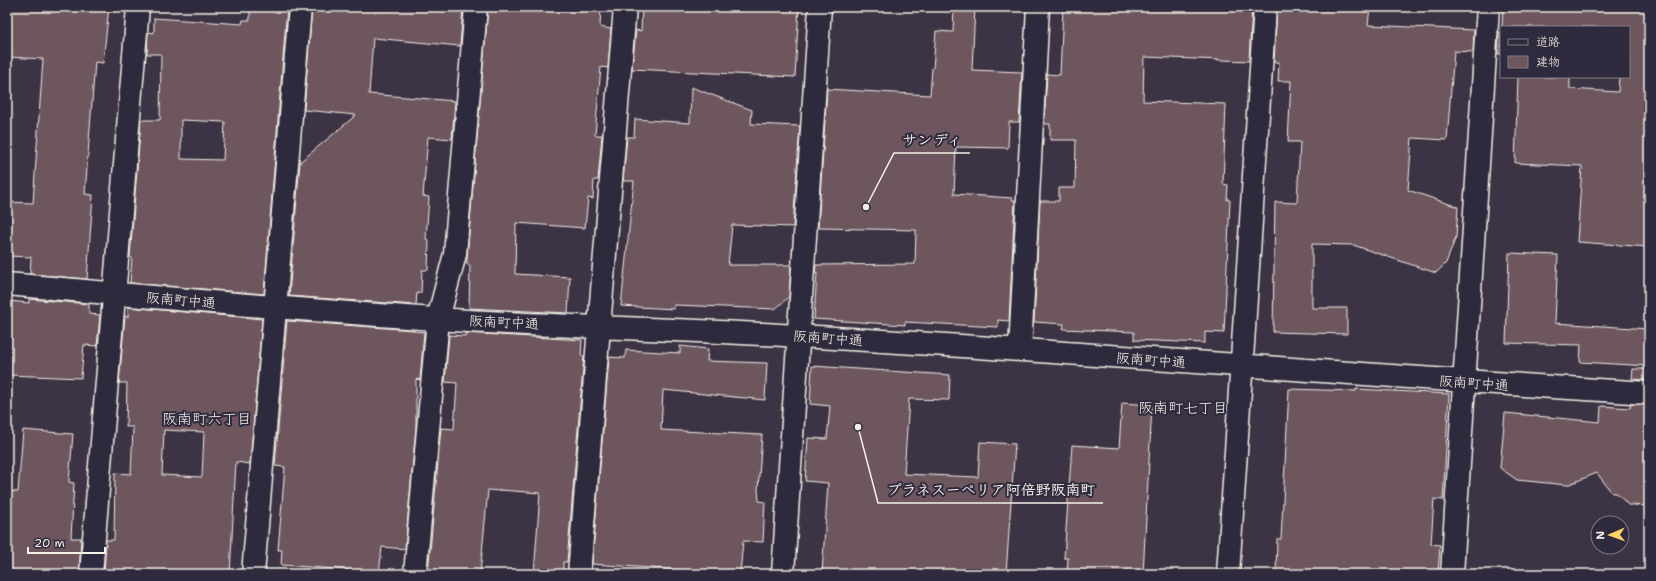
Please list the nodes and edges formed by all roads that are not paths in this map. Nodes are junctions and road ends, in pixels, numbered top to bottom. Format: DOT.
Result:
graph roads {
  1 [pos="138,7"];
  2 [pos="300,7"];
  3 [pos="476,7"];
  4 [pos="625,7"];
  5 [pos="820,7"];
  6 [pos="1038,7"];
  7 [pos="1265,7"];
  8 [pos="1488,7"];
  9 [pos="7,284"];
  10 [pos="114,294"];
  11 [pos="274,307"];
  12 [pos="438,319"];
  13 [pos="599,327"];
  14 [pos="799,336"];
  15 [pos="1020,350"];
  16 [pos="1242,366"];
  17 [pos="1463,382"];
  18 [pos="1649,393"];
  19 [pos="91,574"];
  20 [pos="253,574"];
  21 [pos="415,574"];
  22 [pos="579,574"];
  23 [pos="783,574"];
  24 [pos="1228,574"];
  25 [pos="1452,574"];
  1 -- 10 [label="street"];
  2 -- 11 [label="street"];
  3 -- 12 [label="street"];
  4 -- 13 [label="street"];
  5 -- 14 [label="street"];
  6 -- 15 [label="street"];
  7 -- 16 [label="street"];
  8 -- 17 [label="street"];
  9 -- 10 [label="street, 阪南町中通"];
  10 -- 11 [label="street, 阪南町中通"];
  10 -- 19 [label="street"];
  11 -- 12 [label="street, 阪南町中通"];
  11 -- 20 [label="street"];
  12 -- 13 [label="street, 阪南町中通"];
  12 -- 21 [label="street"];
  13 -- 14 [label="street, 阪南町中通"];
  13 -- 22 [label="street"];
  14 -- 15 [label="street, 阪南町中通"];
  14 -- 23 [label="street"];
  15 -- 16 [label="street, 阪南町中通"];
  16 -- 17 [label="street, 阪南町中通"];
  16 -- 24 [label="street"];
  17 -- 18 [label="street, 阪南町中通"];
  17 -- 25 [label="street"];
}
